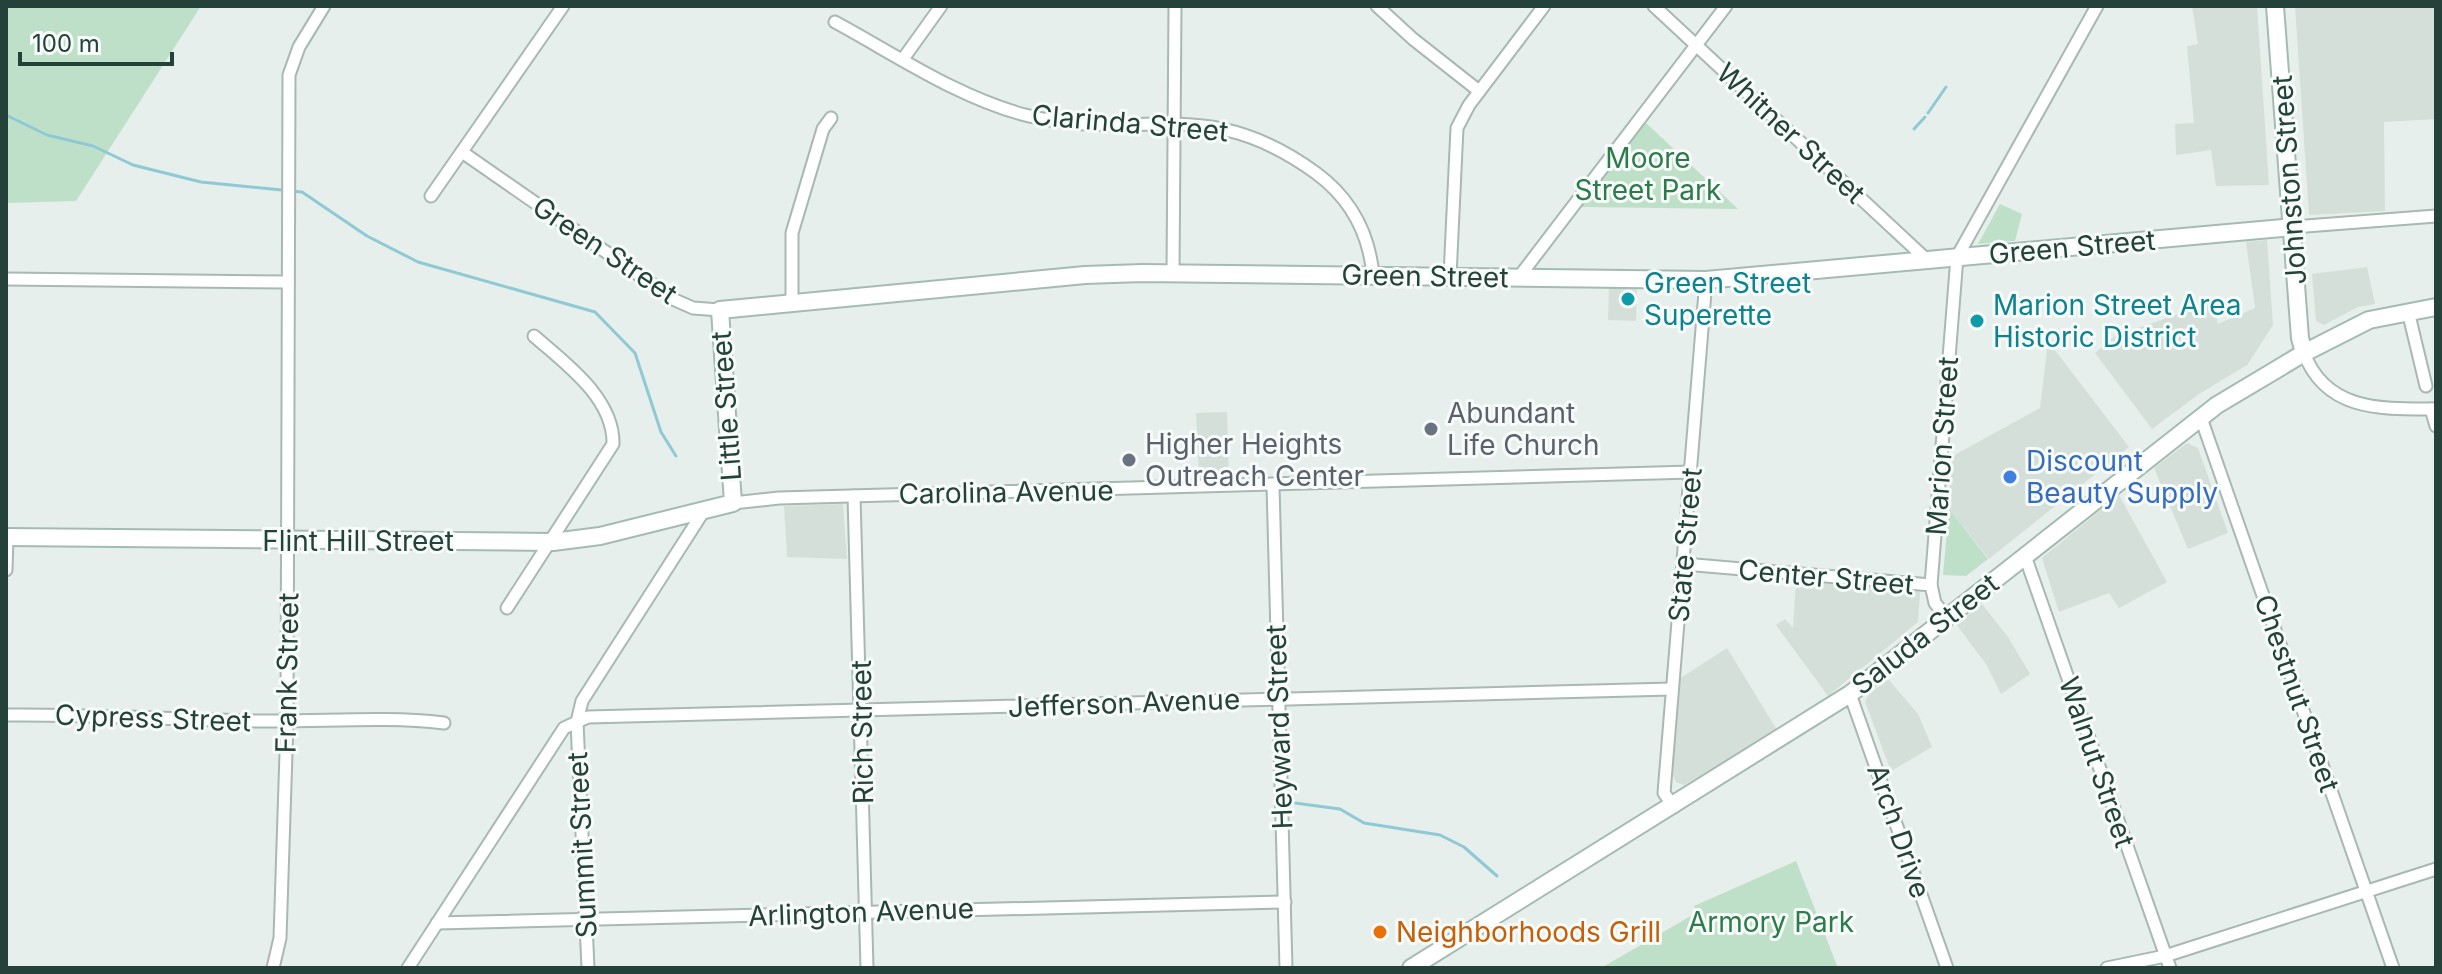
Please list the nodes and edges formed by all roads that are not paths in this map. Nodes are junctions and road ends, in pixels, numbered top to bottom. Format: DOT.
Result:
graph roads {
  1 [pos="324,6"];
  2 [pos="563,6"];
  3 [pos="941,6"];
  4 [pos="1175,6"];
  5 [pos="1377,6"];
  6 [pos="1544,6"];
  7 [pos="1654,6"];
  8 [pos="1726,6"];
  9 [pos="2097,6"];
  10 [pos="2275,6"];
  11 [pos="835,22"];
  12 [pos="1697,45"];
  13 [pos="903,59"];
  14 [pos="1479,91"];
  15 [pos="831,118"];
  16 [pos="1172,121"];
  17 [pos="462,152"];
  18 [pos="431,196"];
  19 [pos="2436,216"];
  20 [pos="2293,227"];
  21 [pos="1957,257"];
  22 [pos="1927,260"];
  23 [pos="1173,273"];
  24 [pos="1373,275"];
  25 [pos="1450,276"];
  26 [pos="1519,277"];
  27 [pos="6,279"];
  28 [pos="1706,280"];
  29 [pos="288,282"];
  30 [pos="792,303"];
  31 [pos="2436,307"];
  32 [pos="720,310"];
  33 [pos="2408,311"];
  34 [pos="534,336"];
  35 [pos="2304,353"];
  36 [pos="2426,386"];
  37 [pos="2433,409"];
  38 [pos="2201,418"];
  39 [pos="2436,426"];
  40 [pos="1691,472"];
  41 [pos="1273,486"];
  42 [pos="854,496"];
  43 [pos="733,503"];
  44 [pos="706,509"];
  45 [pos="7,537"];
  46 [pos="288,541"];
  47 [pos="553,542"];
  48 [pos="2025,556"];
  49 [pos="1684,564"];
  50 [pos="6,570"];
  51 [pos="1931,585"];
  52 [pos="507,608"];
  53 [pos="1947,618"];
  54 [pos="1672,689"];
  55 [pos="1850,694"];
  56 [pos="1279,699"];
  57 [pos="862,710"];
  58 [pos="6,715"];
  59 [pos="287,722"];
  60 [pos="577,722"];
  61 [pos="444,723"];
  62 [pos="1674,807"];
  63 [pos="2436,869"];
  64 [pos="2366,892"];
  65 [pos="1285,902"];
  66 [pos="866,911"];
  67 [pos="587,921"];
  68 [pos="437,923"];
  69 [pos="2165,956"];
  70 [pos="273,968"];
  71 [pos="408,968"];
  72 [pos="588,968"];
  73 [pos="867,968"];
  74 [pos="1286,968"];
  75 [pos="1411,968"];
  76 [pos="1947,968"];
  77 [pos="2107,968"];
  78 [pos="2170,968"];
  79 [pos="2393,968"];
  1 -- 29 [label="street, Frank Street"];
  2 -- 17 [label="street"];
  3 -- 13 [label="street"];
  4 -- 16 [label="street"];
  5 -- 14 [label="street"];
  6 -- 14 [label="street"];
  7 -- 12 [label="street, Whitner Street"];
  8 -- 12 [label="street"];
  9 -- 21 [label="street, Marion Street"];
  10 -- 20 [label="street, Johnston Street"];
  11 -- 13 [label="street, Clarinda Street"];
  12 -- 22 [label="street, Whitner Street"];
  12 -- 26 [label="street"];
  13 -- 16 [label="street, Clarinda Street"];
  14 -- 25 [label="street"];
  15 -- 30 [label="street"];
  16 -- 23 [label="street"];
  16 -- 24 [label="street, Clarinda Street"];
  17 -- 18 [label="street"];
  17 -- 32 [label="street, Green Street"];
  19 -- 20 [label="street, Green Street"];
  20 -- 21 [label="street, Green Street"];
  20 -- 35 [label="street, Johnston Street"];
  21 -- 22 [label="street, Green Street"];
  21 -- 51 [label="street, Marion Street"];
  22 -- 28 [label="street, Green Street"];
  23 -- 24 [label="street, Green Street"];
  23 -- 30 [label="street, Green Street"];
  24 -- 25 [label="street, Green Street"];
  25 -- 26 [label="street, Green Street"];
  26 -- 28 [label="street, Green Street"];
  27 -- 29 [label="street"];
  28 -- 40 [label="street, State Street"];
  29 -- 46 [label="street, Frank Street"];
  30 -- 32 [label="street, Green Street"];
  31 -- 33 [label="street, Saluda Street"];
  32 -- 43 [label="street, Little Street"];
  33 -- 35 [label="street, Saluda Street"];
  33 -- 36 [label="street"];
  34 -- 47 [label="street"];
  35 -- 37 [label="street"];
  35 -- 38 [label="street, Saluda Street"];
  37 -- 39 [label="street"];
  38 -- 48 [label="street, Saluda Street"];
  38 -- 64 [label="street, Chestnut Street"];
  40 -- 41 [label="street, Carolina Avenue"];
  40 -- 49 [label="street, State Street"];
  41 -- 42 [label="street, Carolina Avenue"];
  41 -- 56 [label="street, Heyward Street"];
  42 -- 43 [label="street, Carolina Avenue"];
  42 -- 57 [label="street, Rich Street"];
  43 -- 44 [label="street, Carolina Avenue"];
  44 -- 47 [label="street, Flint Hill Street"];
  44 -- 60 [label="street"];
  45 -- 46 [label="street, Flint Hill Street"];
  45 -- 50 [label="street"];
  46 -- 47 [label="street, Flint Hill Street"];
  46 -- 59 [label="street, Frank Street"];
  47 -- 52 [label="street"];
  48 -- 53 [label="street, Saluda Street"];
  48 -- 69 [label="street, Walnut Street"];
  49 -- 51 [label="street, Center Street"];
  49 -- 54 [label="street, State Street"];
  51 -- 53 [label="street, Center Street"];
  53 -- 55 [label="street, Saluda Street"];
  54 -- 56 [label="street, Jefferson Avenue"];
  54 -- 62 [label="street, State Street"];
  55 -- 62 [label="street, Saluda Street"];
  55 -- 76 [label="street, Arch Drive"];
  56 -- 57 [label="street, Jefferson Avenue"];
  56 -- 65 [label="street, Heyward Street"];
  57 -- 60 [label="street, Jefferson Avenue"];
  57 -- 66 [label="street, Rich Street"];
  58 -- 59 [label="street, Cypress Street"];
  59 -- 61 [label="street, Cypress Street"];
  59 -- 70 [label="street, Frank Street"];
  60 -- 67 [label="street, Summit Street"];
  60 -- 68 [label="street"];
  62 -- 75 [label="street, Saluda Street"];
  63 -- 64 [label="street"];
  64 -- 69 [label="street"];
  64 -- 79 [label="street, Chestnut Street"];
  65 -- 66 [label="street, Arlington Avenue"];
  65 -- 74 [label="street, Heyward Street"];
  66 -- 67 [label="street, Arlington Avenue"];
  66 -- 73 [label="street, Rich Street"];
  67 -- 68 [label="street, Arlington Avenue"];
  67 -- 72 [label="street, Summit Street"];
  68 -- 71 [label="street"];
  69 -- 77 [label="street"];
  69 -- 78 [label="street, Walnut Street"];
}
